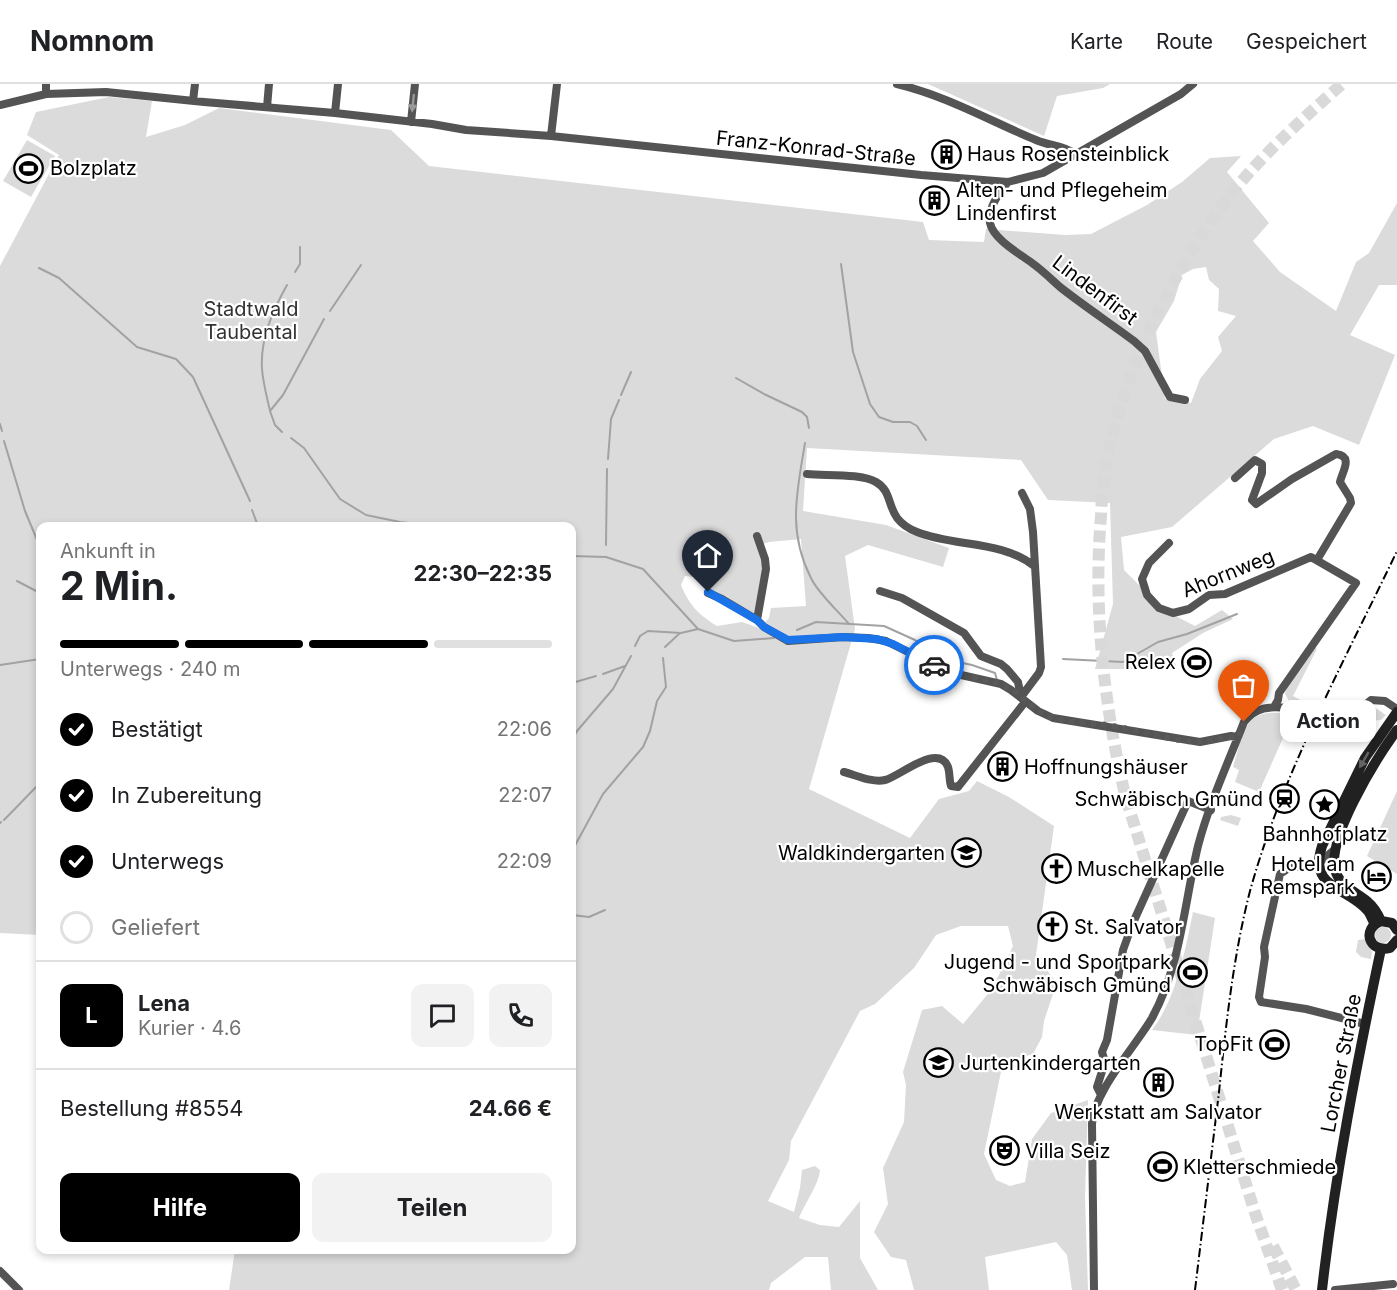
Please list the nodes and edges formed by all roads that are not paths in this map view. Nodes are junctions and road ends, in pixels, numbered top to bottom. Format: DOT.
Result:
graph roads {
  1 [pos="46,84"];
  2 [pos="195,84"];
  3 [pos="269,84"];
  4 [pos="338,84"];
  5 [pos="415,84"];
  6 [pos="557,84"];
  7 [pos="897,84"];
  8 [pos="1193,84"];
  9 [pos="106,88"];
  10 [pos="46,94"];
  11 [pos="193,101"];
  12 [pos="0,105"];
  13 [pos="267,107"];
  14 [pos="335,113"];
  15 [pos="411,122"];
  16 [pos="550,136"];
  17 [pos="1075,154"];
  18 [pos="1008,182"];
  19 [pos="1185,400"];
  20 [pos="807,474"];
  21 [pos="1235,478"];
  22 [pos="1022,493"];
  23 [pos="757,536"];
  24 [pos="1169,543"];
  25 [pos="1317,560"];
  26 [pos="1034,566"];
  27 [pos="880,591"];
  28 [pos="708,592"];
  29 [pos="757,620"];
  30 [pos="1023,699"];
  31 [pos="1274,707"];
  32 [pos="1288,708"];
  33 [pos="1397,711"];
  34 [pos="1335,722"];
  35 [pos="1397,730"];
  36 [pos="1238,737"];
  37 [pos="843,772"];
  38 [pos="1210,810"];
  39 [pos="1334,850"];
  40 [pos="1319,863"];
  41 [pos="1378,922"];
  42 [pos="1397,930"];
  43 [pos="1397,940"];
  44 [pos="1381,949"];
  45 [pos="1365,1024"];
  46 [pos="1101,1095"];
  47 [pos="0,1271"];
  48 [pos="1393,1284"];
  49 [pos="19,1290"];
  50 [pos="1094,1290"];
  51 [pos="1322,1290"];
  52 [pos="1335,1290"];
  1 -- 10 [label="street"];
  2 -- 11 [label="street"];
  3 -- 13 [label="street"];
  4 -- 14 [label="street"];
  5 -- 15 [label="street, one-way"];
  6 -- 16 [label="street"];
  7 -- 17 [label="street"];
  8 -- 17 [label="street, Franz-Konrad-Straße"];
  9 -- 10 [label="street, Franz-Konrad-Straße"];
  9 -- 11 [label="street, Franz-Konrad-Straße"];
  10 -- 12 [label="street, Franz-Konrad-Straße"];
  11 -- 13 [label="street, Franz-Konrad-Straße"];
  13 -- 14 [label="street, Franz-Konrad-Straße"];
  14 -- 15 [label="street, Franz-Konrad-Straße"];
  15 -- 16 [label="street, Franz-Konrad-Straße"];
  16 -- 18 [label="street, Franz-Konrad-Straße"];
  17 -- 18 [label="street, Franz-Konrad-Straße"];
  18 -- 19 [label="street, Lindenfirst"];
  20 -- 26 [label="street"];
  21 -- 25 [label="street"];
  22 -- 26 [label="street"];
  23 -- 29 [label="street"];
  24 -- 25 [label="street, Ahornweg"];
  25 -- 31 [label="street"];
  26 -- 30 [label="street"];
  27 -- 30 [label="street"];
  28 -- 29 [label="street"];
  29 -- 30 [label="street"];
  30 -- 36 [label="street"];
  30 -- 37 [label="street"];
  31 -- 32 [label="street"];
  31 -- 36 [label="street"];
  33 -- 34 [label="street"];
  33 -- 40 [label="main road, one-way"];
  35 -- 39 [label="main road"];
  36 -- 38 [label="street"];
  38 -- 46 [label="street"];
  38 -- 46 [label="street"];
  39 -- 40 [label="street"];
  39 -- 41 [label="main road"];
  40 -- 41 [label="main road"];
  40 -- 45 [label="street"];
  41 -- 42 [label="main road"];
  41 -- 44 [label="main road"];
  43 -- 44 [label="main road"];
  44 -- 45 [label="main road, Lorcher Straße"];
  45 -- 51 [label="main road, Lorcher Straße"];
  46 -- 50 [label="street"];
  47 -- 49 [label="street"];
  48 -- 52 [label="street"];
}
